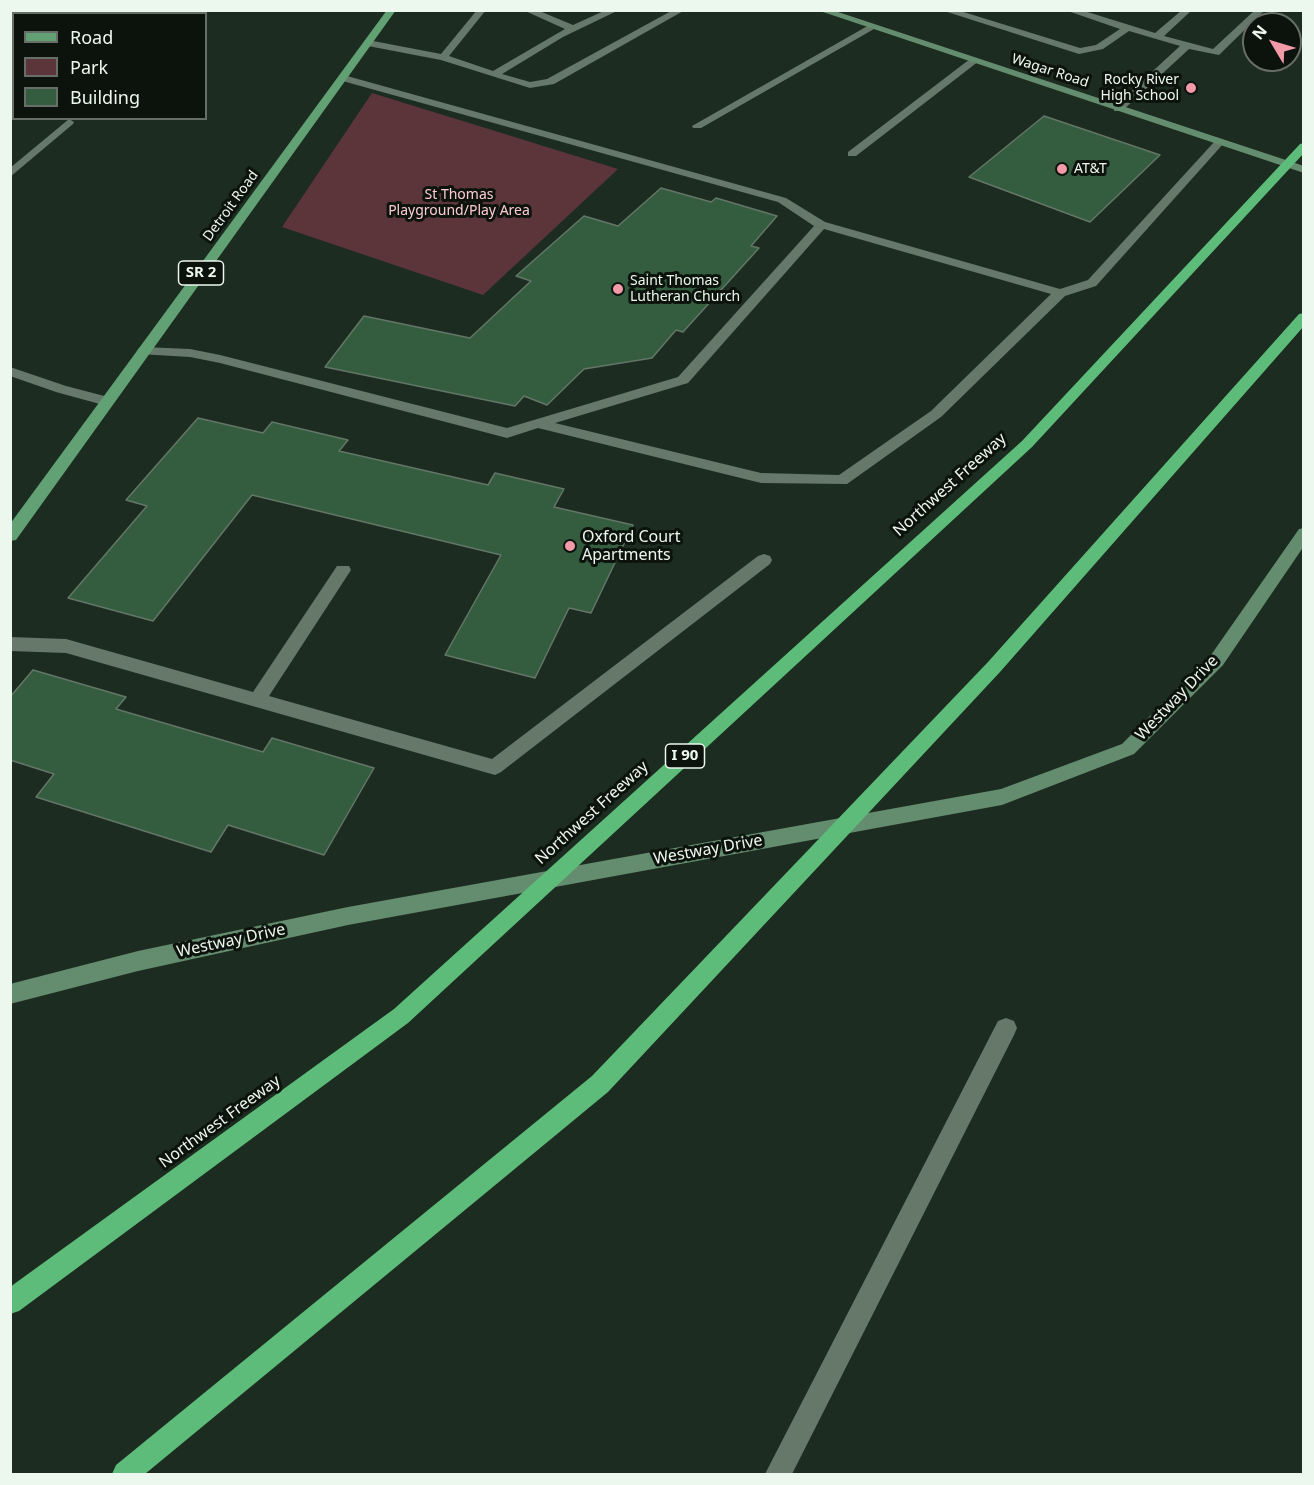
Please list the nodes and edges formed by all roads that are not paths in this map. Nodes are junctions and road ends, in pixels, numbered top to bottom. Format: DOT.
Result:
graph roads {
  1 [pos="392,10"];
  2 [pos="482,10"];
  3 [pos="527,10"];
  4 [pos="615,10"];
  5 [pos="681,10"];
  6 [pos="821,10"];
  7 [pos="945,10"];
  8 [pos="1069,10"];
  9 [pos="1188,10"];
  10 [pos="1261,10"];
  11 [pos="871,27"];
  12 [pos="1127,28"];
  13 [pos="574,29"];
  14 [pos="1157,37"];
  15 [pos="368,43"];
  16 [pos="1186,45"];
  17 [pos="443,57"];
  18 [pos="974,62"];
  19 [pos="494,75"];
  20 [pos="343,78"];
  21 [pos="1118,109"];
  22 [pos="69,122"];
  23 [pos="697,126"];
  24 [pos="1219,143"];
  25 [pos="1304,146"];
  26 [pos="852,154"];
  27 [pos="1304,170"];
  28 [pos="10,174"];
  29 [pos="821,225"];
  30 [pos="1060,293"];
  31 [pos="1304,317"];
  32 [pos="144,351"];
  33 [pos="10,372"];
  34 [pos="107,401"];
  35 [pos="538,423"];
  36 [pos="1304,533"];
  37 [pos="10,536"];
  38 [pos="764,560"];
  39 [pos="343,570"];
  40 [pos="10,644"];
  41 [pos="258,700"];
  42 [pos="10,994"];
  43 [pos="1006,1028"];
  44 [pos="10,1302"];
  45 [pos="125,1474"];
  46 [pos="778,1474"];
  1 -- 15 [label="main road, Detroit Road / SR 2"];
  2 -- 17 [label="street"];
  3 -- 13 [label="street"];
  4 -- 13 [label="street"];
  5 -- 19 [label="street"];
  6 -- 11 [label="main road, Wagar Road"];
  7 -- 12 [label="street"];
  8 -- 12 [label="street"];
  9 -- 14 [label="street"];
  10 -- 16 [label="street"];
  11 -- 18 [label="main road, Wagar Road"];
  11 -- 23 [label="street"];
  12 -- 14 [label="street"];
  13 -- 19 [label="street"];
  14 -- 16 [label="street"];
  15 -- 17 [label="street"];
  15 -- 20 [label="main road, Detroit Road / SR 2"];
  16 -- 21 [label="street"];
  17 -- 19 [label="street"];
  18 -- 21 [label="main road, Wagar Road"];
  18 -- 26 [label="street"];
  20 -- 29 [label="street"];
  20 -- 32 [label="main road, Detroit Road / SR 2"];
  21 -- 24 [label="main road, Wagar Road"];
  22 -- 28 [label="street"];
  24 -- 27 [label="main road, Wagar Road"];
  24 -- 30 [label="street"];
  25 -- 44 [label="highway, Northwest Freeway / I 90"];
  29 -- 30 [label="street"];
  29 -- 35 [label="street"];
  30 -- 35 [label="street"];
  31 -- 45 [label="highway"];
  32 -- 34 [label="main road, Detroit Road / SR 2"];
  32 -- 35 [label="street"];
  33 -- 34 [label="street"];
  34 -- 37 [label="main road, Detroit Road / SR 2"];
  36 -- 42 [label="main road, Westway Drive"];
  38 -- 41 [label="street"];
  39 -- 41 [label="street"];
  40 -- 41 [label="street"];
  43 -- 46 [label="street"];
}
